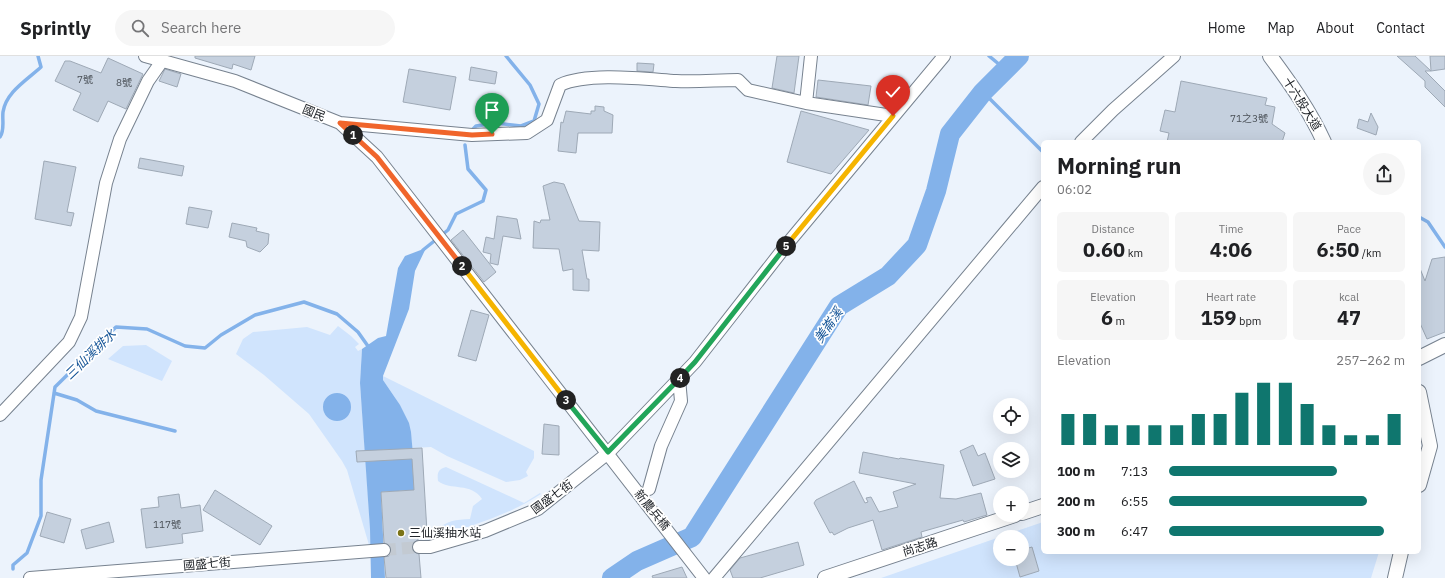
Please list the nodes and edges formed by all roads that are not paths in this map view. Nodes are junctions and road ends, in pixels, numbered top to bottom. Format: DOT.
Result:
graph roads {
  1 [pos="145,56"];
  2 [pos="811,56"];
  3 [pos="944,56"];
  4 [pos="1174,56"];
  5 [pos="162,61"];
  6 [pos="1274,61"];
  7 [pos="806,103"];
  8 [pos="893,116"];
  9 [pos="340,123"];
  10 [pos="1083,140"];
  11 [pos="1323,140"];
  12 [pos="1041,189"];
  13 [pos="1445,345"];
  14 [pos="1421,357"];
  15 [pos="679,379"];
  16 [pos="1421,402"];
  17 [pos="0,415"];
  18 [pos="608,452"];
  19 [pos="615,464"];
  20 [pos="1421,478"];
  21 [pos="649,489"];
  22 [pos="1041,507"];
  23 [pos="1029,511"];
  24 [pos="994,522"];
  25 [pos="419,548"];
  26 [pos="384,550"];
  27 [pos="1401,554"];
  28 [pos="30,578"];
  29 [pos="704,578"];
  30 [pos="714,578"];
  31 [pos="825,578"];
  32 [pos="1395,578"];
  1 -- 5 [label="street, 國民"];
  2 -- 7 [label="street"];
  3 -- 8 [label="street, 國盛七街"];
  4 -- 10 [label="street"];
  5 -- 9 [label="street, 國民"];
  5 -- 17 [label="street"];
  6 -- 11 [label="street, 十六股大道"];
  7 -- 8 [label="street"];
  7 -- 9 [label="street"];
  8 -- 15 [label="street, 國盛七街"];
  9 -- 18 [label="street, 國民"];
  12 -- 30 [label="street"];
  13 -- 14 [label="street"];
  15 -- 18 [label="street, 國盛七街"];
  15 -- 21 [label="street"];
  16 -- 20 [label="street"];
  18 -- 19 [label="street, 國民"];
  18 -- 25 [label="street, 國盛七街"];
  19 -- 29 [label="street, 新農兵橋"];
  22 -- 23 [label="street"];
  24 -- 31 [label="street, 尚志路"];
  26 -- 28 [label="street, 國盛七街"];
  27 -- 32 [label="street"];
}
